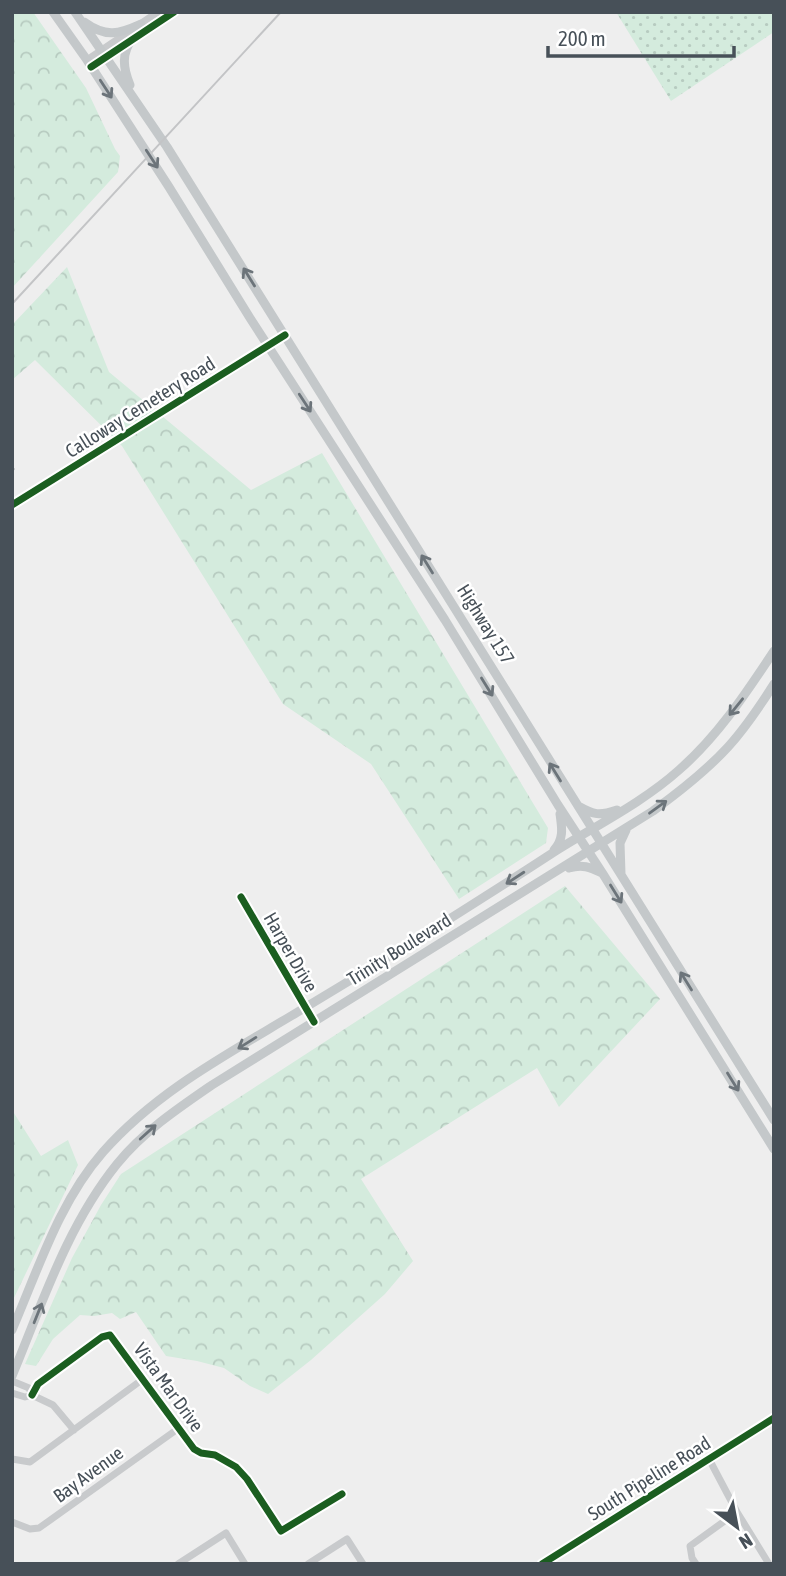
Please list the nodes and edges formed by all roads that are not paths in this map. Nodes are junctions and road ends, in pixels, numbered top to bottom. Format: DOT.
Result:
graph roads {
  1 [pos="53,12"];
  2 [pos="158,12"];
  3 [pos="174,12"];
  4 [pos="78,16"];
  5 [pos="141,24"];
  6 [pos="133,38"];
  7 [pos="104,53"];
  8 [pos="89,64"];
  9 [pos="137,103"];
  10 [pos="285,335"];
  11 [pos="268,346"];
  12 [pos="12,505"];
  13 [pos="464,621"];
  14 [pos="450,629"];
  15 [pos="774,650"];
  16 [pos="774,684"];
  17 [pos="576,804"];
  18 [pos="632,804"];
  19 [pos="558,805"];
  20 [pos="626,829"];
  21 [pos="592,830"];
  22 [pos="578,837"];
  23 [pos="601,844"];
  24 [pos="587,852"];
  25 [pos="550,855"];
  26 [pos="557,872"];
  27 [pos="603,874"];
  28 [pos="621,876"];
  29 [pos="241,897"];
  30 [pos="456,915"];
  31 [pos="464,929"];
  32 [pos="305,1007"];
  33 [pos="314,1022"];
  34 [pos="774,1121"];
  35 [pos="774,1149"];
  36 [pos="12,1330"];
  37 [pos="12,1378"];
  38 [pos="144,1379"];
  39 [pos="12,1393"];
  40 [pos="32,1395"];
  41 [pos="774,1418"];
  42 [pos="179,1428"];
  43 [pos="74,1430"];
  44 [pos="12,1459"];
  45 [pos="709,1459"];
  46 [pos="342,1494"];
  47 [pos="737,1512"];
  48 [pos="12,1522"];
  49 [pos="178,1564"];
  50 [pos="245,1564"];
  51 [pos="308,1564"];
  52 [pos="363,1564"];
  53 [pos="542,1564"];
  54 [pos="696,1564"];
  55 [pos="769,1564"];
  1 -- 8 [label="main road, Highway 157"];
  2 -- 5 [label="street"];
  3 -- 6 [label="street"];
  4 -- 5 [label="main road"];
  4 -- 7 [label="main road"];
  5 -- 7 [label="street"];
  6 -- 7 [label="street"];
  6 -- 9 [label="main road"];
  7 -- 8 [label="street"];
  7 -- 9 [label="main road"];
  8 -- 11 [label="main road, Highway 157, one-way"];
  10 -- 9 [label="main road, Highway 157, one-way"];
  10 -- 11 [label="street, Calloway Cemetery Road"];
  13 -- 10 [label="main road, Highway 157, one-way"];
  11 -- 12 [label="street, Calloway Cemetery Road"];
  11 -- 14 [label="main road, Highway 157, one-way"];
  13 -- 14 [label="main road"];
  17 -- 13 [label="main road, Highway 157, one-way"];
  14 -- 19 [label="main road, Highway 157, one-way"];
  15 -- 18 [label="main road, Trinity Boulevard, one-way"];
  20 -- 16 [label="main road, Trinity Boulevard, one-way"];
  17 -- 18 [label="main road"];
  17 -- 21 [label="main road, Highway 157"];
  18 -- 21 [label="main road, Trinity Boulevard"];
  19 -- 22 [label="main road, Highway 157"];
  19 -- 25 [label="main road"];
  20 -- 23 [label="main road, Trinity Boulevard"];
  20 -- 28 [label="main road"];
  21 -- 22 [label="main road, Trinity Boulevard"];
  21 -- 23 [label="main road, Highway 157"];
  22 -- 24 [label="main road, Highway 157"];
  22 -- 25 [label="main road, Trinity Boulevard"];
  23 -- 24 [label="main road, Trinity Boulevard"];
  23 -- 28 [label="main road, Highway 157"];
  24 -- 26 [label="main road, Trinity Boulevard"];
  24 -- 27 [label="main road, Highway 157"];
  25 -- 30 [label="main road, Trinity Boulevard, one-way"];
  26 -- 27 [label="main road"];
  26 -- 31 [label="main road, Trinity Boulevard"];
  27 -- 35 [label="main road, Highway 157, one-way"];
  34 -- 28 [label="main road, Highway 157, one-way"];
  29 -- 32 [label="street, Harper Drive"];
  30 -- 31 [label="main road"];
  30 -- 32 [label="main road, Trinity Boulevard"];
  31 -- 33 [label="main road, Trinity Boulevard"];
  32 -- 33 [label="street, Harper Drive"];
  32 -- 36 [label="main road, Trinity Boulevard, one-way"];
  37 -- 33 [label="main road, Trinity Boulevard, one-way"];
  37 -- 40 [label="street"];
  38 -- 40 [label="street, Vista Mar Drive"];
  38 -- 42 [label="street, Vista Mar Drive"];
  38 -- 43 [label="street"];
  39 -- 40 [label="street"];
  40 -- 43 [label="street"];
  41 -- 45 [label="street, South Pipeline Road"];
  42 -- 46 [label="street, Vista Mar Drive"];
  42 -- 48 [label="street, Bay Avenue"];
  43 -- 44 [label="street"];
  45 -- 47 [label="street"];
  45 -- 53 [label="street, South Pipeline Road"];
  47 -- 54 [label="street"];
  47 -- 55 [label="street"];
  49 -- 50 [label="street"];
  51 -- 52 [label="street"];
}
